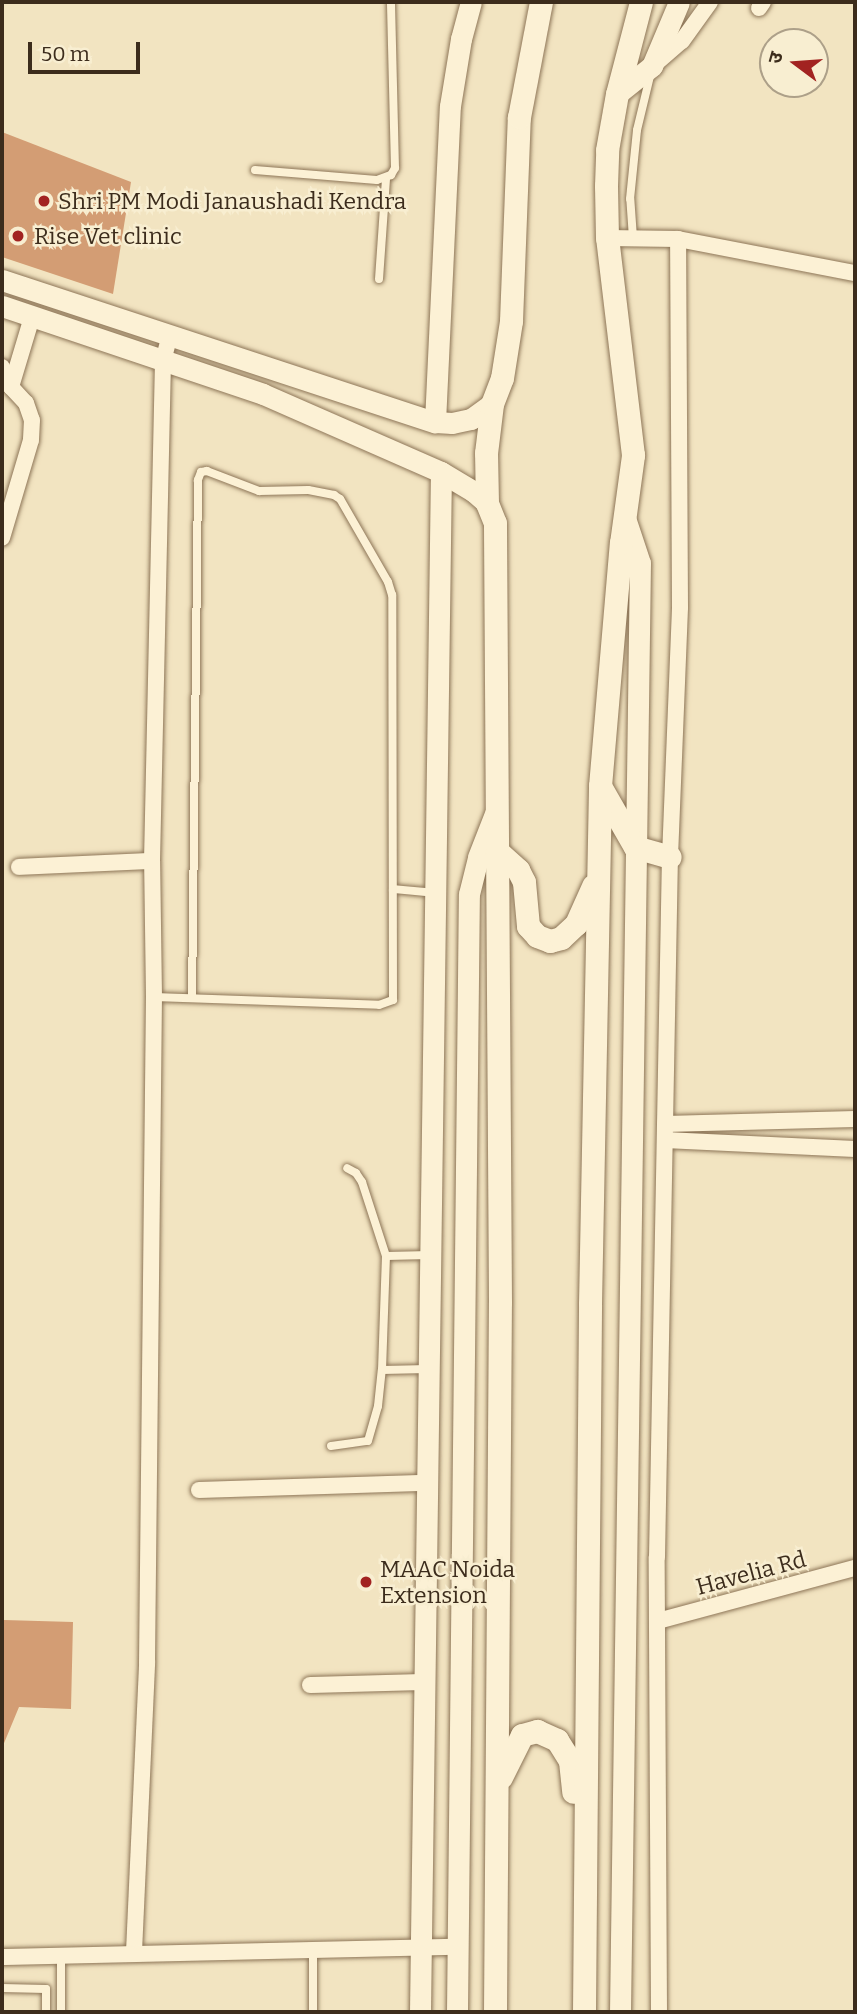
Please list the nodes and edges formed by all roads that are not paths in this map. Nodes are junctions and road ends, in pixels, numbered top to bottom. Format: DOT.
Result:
graph roads {
  1 [pos="391,2"];
  2 [pos="471,2"];
  3 [pos="541,2"];
  4 [pos="641,2"];
  5 [pos="679,2"];
  6 [pos="710,2"];
  7 [pos="652,66"];
  8 [pos="617,94"];
  9 [pos="255,170"];
  10 [pos="386,179"];
  11 [pos="607,238"];
  12 [pos="633,238"];
  13 [pos="678,239"];
  14 [pos="855,273"];
  15 [pos="379,279"];
  16 [pos="2,280"];
  17 [pos="2,306"];
  18 [pos="32,317"];
  19 [pos="170,335"];
  20 [pos="163,361"];
  21 [pos="2,367"];
  22 [pos="11,387"];
  23 [pos="492,404"];
  24 [pos="436,422"];
  25 [pos="440,471"];
  26 [pos="487,503"];
  27 [pos="625,518"];
  28 [pos="2,538"];
  29 [pos="600,786"];
  30 [pos="496,811"];
  31 [pos="635,847"];
  32 [pos="496,850"];
  33 [pos="670,857"];
  34 [pos="152,861"];
  35 [pos="19,867"];
  36 [pos="599,870"];
  37 [pos="393,889"];
  38 [pos="435,893"];
  39 [pos="154,997"];
  40 [pos="192,997"];
  41 [pos="855,1119"];
  42 [pos="665,1132"];
  43 [pos="855,1149"];
  44 [pos="347,1168"];
  45 [pos="430,1255"];
  46 [pos="386,1256"];
  47 [pos="428,1369"];
  48 [pos="382,1370"];
  49 [pos="331,1446"];
  50 [pos="427,1483"];
  51 [pos="199,1490"];
  52 [pos="855,1568"];
  53 [pos="658,1621"];
  54 [pos="424,1682"];
  55 [pos="310,1685"];
  56 [pos="496,1790"];
  57 [pos="584,1880"];
  58 [pos="458,1947"];
  59 [pos="420,1948"];
  60 [pos="313,1950"];
  61 [pos="134,1952"];
  62 [pos="61,1955"];
  63 [pos="2,1956"];
  64 [pos="2,1989"];
  65 [pos="46,2012"];
  66 [pos="61,2012"];
  67 [pos="313,2012"];
  68 [pos="420,2012"];
  69 [pos="457,2012"];
  70 [pos="495,2012"];
  71 [pos="584,2012"];
  72 [pos="620,2012"];
  73 [pos="659,2012"];
  1 -- 10 [label="lane"];
  2 -- 24 [label="street"];
  3 -- 23 [label="main road"];
  4 -- 8 [label="main road"];
  5 -- 7 [label="street"];
  6 -- 7 [label="street"];
  7 -- 8 [label="street"];
  7 -- 12 [label="lane"];
  8 -- 11 [label="main road"];
  9 -- 10 [label="lane"];
  10 -- 15 [label="lane"];
  11 -- 12 [label="street"];
  11 -- 27 [label="main road"];
  12 -- 13 [label="street"];
  13 -- 14 [label="street"];
  13 -- 33 [label="street"];
  16 -- 19 [label="street"];
  17 -- 18 [label="street"];
  18 -- 20 [label="street"];
  18 -- 22 [label="street"];
  19 -- 20 [label="street"];
  19 -- 24 [label="street"];
  20 -- 25 [label="street"];
  20 -- 34 [label="street"];
  21 -- 22 [label="street"];
  22 -- 28 [label="street"];
  23 -- 24 [label="street"];
  23 -- 26 [label="main road"];
  25 -- 26 [label="street"];
  25 -- 38 [label="street"];
  26 -- 30 [label="main road"];
  27 -- 29 [label="main road"];
  27 -- 31 [label="street"];
  29 -- 31 [label="main road"];
  29 -- 36 [label="main road"];
  30 -- 32 [label="main road"];
  30 -- 58 [label="street"];
  31 -- 33 [label="main road"];
  31 -- 72 [label="street"];
  32 -- 36 [label="main road"];
  32 -- 56 [label="main road"];
  33 -- 42 [label="street"];
  34 -- 35 [label="street"];
  34 -- 39 [label="street"];
  36 -- 57 [label="main road"];
  37 -- 38 [label="lane"];
  37 -- 40 [label="lane"];
  37 -- 40 [label="lane"];
  38 -- 45 [label="street"];
  39 -- 40 [label="lane"];
  39 -- 61 [label="street"];
  41 -- 42 [label="street"];
  42 -- 43 [label="street"];
  42 -- 53 [label="street"];
  44 -- 46 [label="lane"];
  45 -- 46 [label="lane"];
  45 -- 47 [label="street"];
  46 -- 48 [label="lane"];
  47 -- 48 [label="lane"];
  47 -- 50 [label="street"];
  48 -- 49 [label="lane"];
  50 -- 51 [label="street"];
  50 -- 54 [label="street"];
  52 -- 53 [label="street, Havelia Rd"];
  53 -- 73 [label="street"];
  54 -- 55 [label="street"];
  54 -- 59 [label="street"];
  56 -- 57 [label="main road"];
  56 -- 70 [label="main road"];
  57 -- 71 [label="main road"];
  58 -- 59 [label="street"];
  58 -- 69 [label="street"];
  59 -- 60 [label="street"];
  59 -- 68 [label="street"];
  60 -- 61 [label="street"];
  60 -- 67 [label="lane"];
  61 -- 62 [label="street"];
  62 -- 63 [label="street"];
  62 -- 66 [label="lane"];
  64 -- 65 [label="lane"];
}
